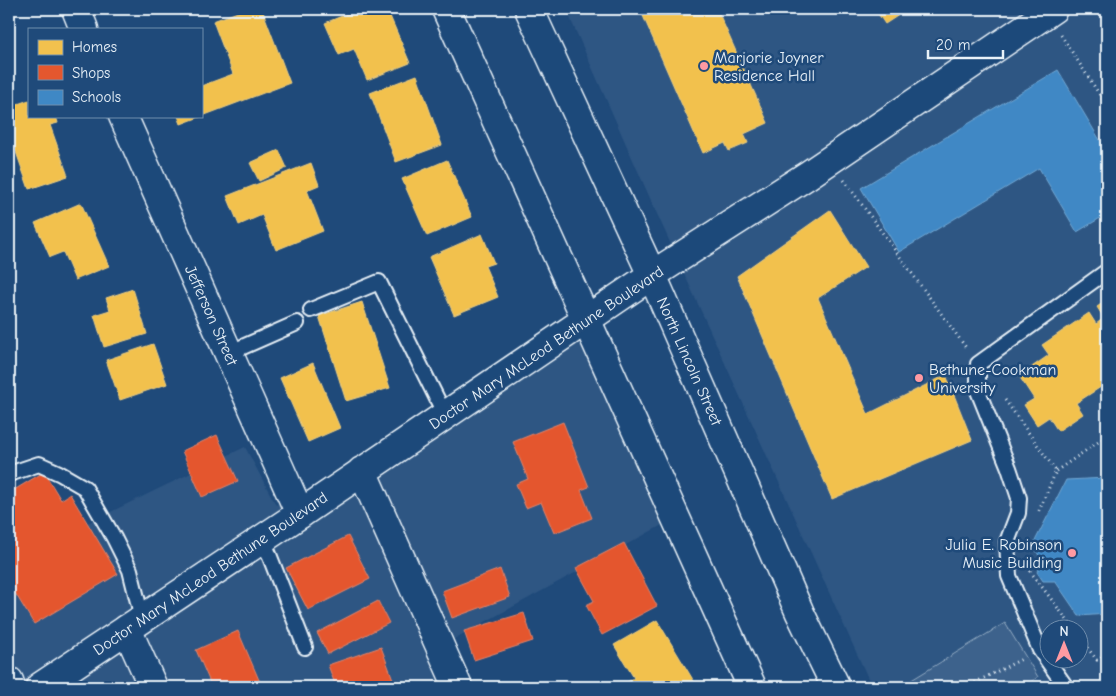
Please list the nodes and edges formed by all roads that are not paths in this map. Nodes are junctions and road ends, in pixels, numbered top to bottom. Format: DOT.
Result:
graph roads {
  1 [pos="76,9"];
  2 [pos="446,9"];
  3 [pos="529,9"];
  4 [pos="1039,13"];
  5 [pos="84,28"];
  6 [pos="124,118"];
  7 [pos="1107,271"];
  8 [pos="652,275"];
  9 [pos="311,310"];
  10 [pos="587,319"];
  11 [pos="297,323"];
  12 [pos="229,353"];
  13 [pos="445,415"];
  14 [pos="362,471"];
  15 [pos="9,474"];
  16 [pos="300,514"];
  17 [pos="263,539"];
  18 [pos="134,624"];
  19 [pos="305,647"];
  20 [pos="9,681"];
  21 [pos="12,687"];
  22 [pos="40,687"];
  23 [pos="153,687"];
  24 [pos="458,687"];
  25 [pos="752,687"];
  26 [pos="836,687"];
  27 [pos="1066,687"];
  1 -- 5 [label="street"];
  2 -- 10 [label="street"];
  3 -- 8 [label="street, North Lincoln Street"];
  4 -- 8 [label="street, Doctor Mary McLeod Bethune Boulevard"];
  6 -- 12 [label="street, Jefferson Street"];
  7 -- 27 [label="lane"];
  8 -- 10 [label="street, Doctor Mary McLeod Bethune Boulevard"];
  8 -- 26 [label="street, North Lincoln Street"];
  9 -- 13 [label="lane"];
  10 -- 13 [label="street, Doctor Mary McLeod Bethune Boulevard"];
  10 -- 25 [label="street"];
  11 -- 12 [label="lane"];
  12 -- 16 [label="street, Jefferson Street"];
  13 -- 14 [label="street, Doctor Mary McLeod Bethune Boulevard"];
  14 -- 16 [label="street, Doctor Mary McLeod Bethune Boulevard"];
  14 -- 24 [label="street"];
  15 -- 18 [label="lane"];
  16 -- 17 [label="street, Doctor Mary McLeod Bethune Boulevard"];
  17 -- 18 [label="street, Doctor Mary McLeod Bethune Boulevard"];
  17 -- 19 [label="lane"];
  18 -- 22 [label="street, Doctor Mary McLeod Bethune Boulevard"];
  18 -- 23 [label="street"];
  20 -- 21 [label="street"];
}
